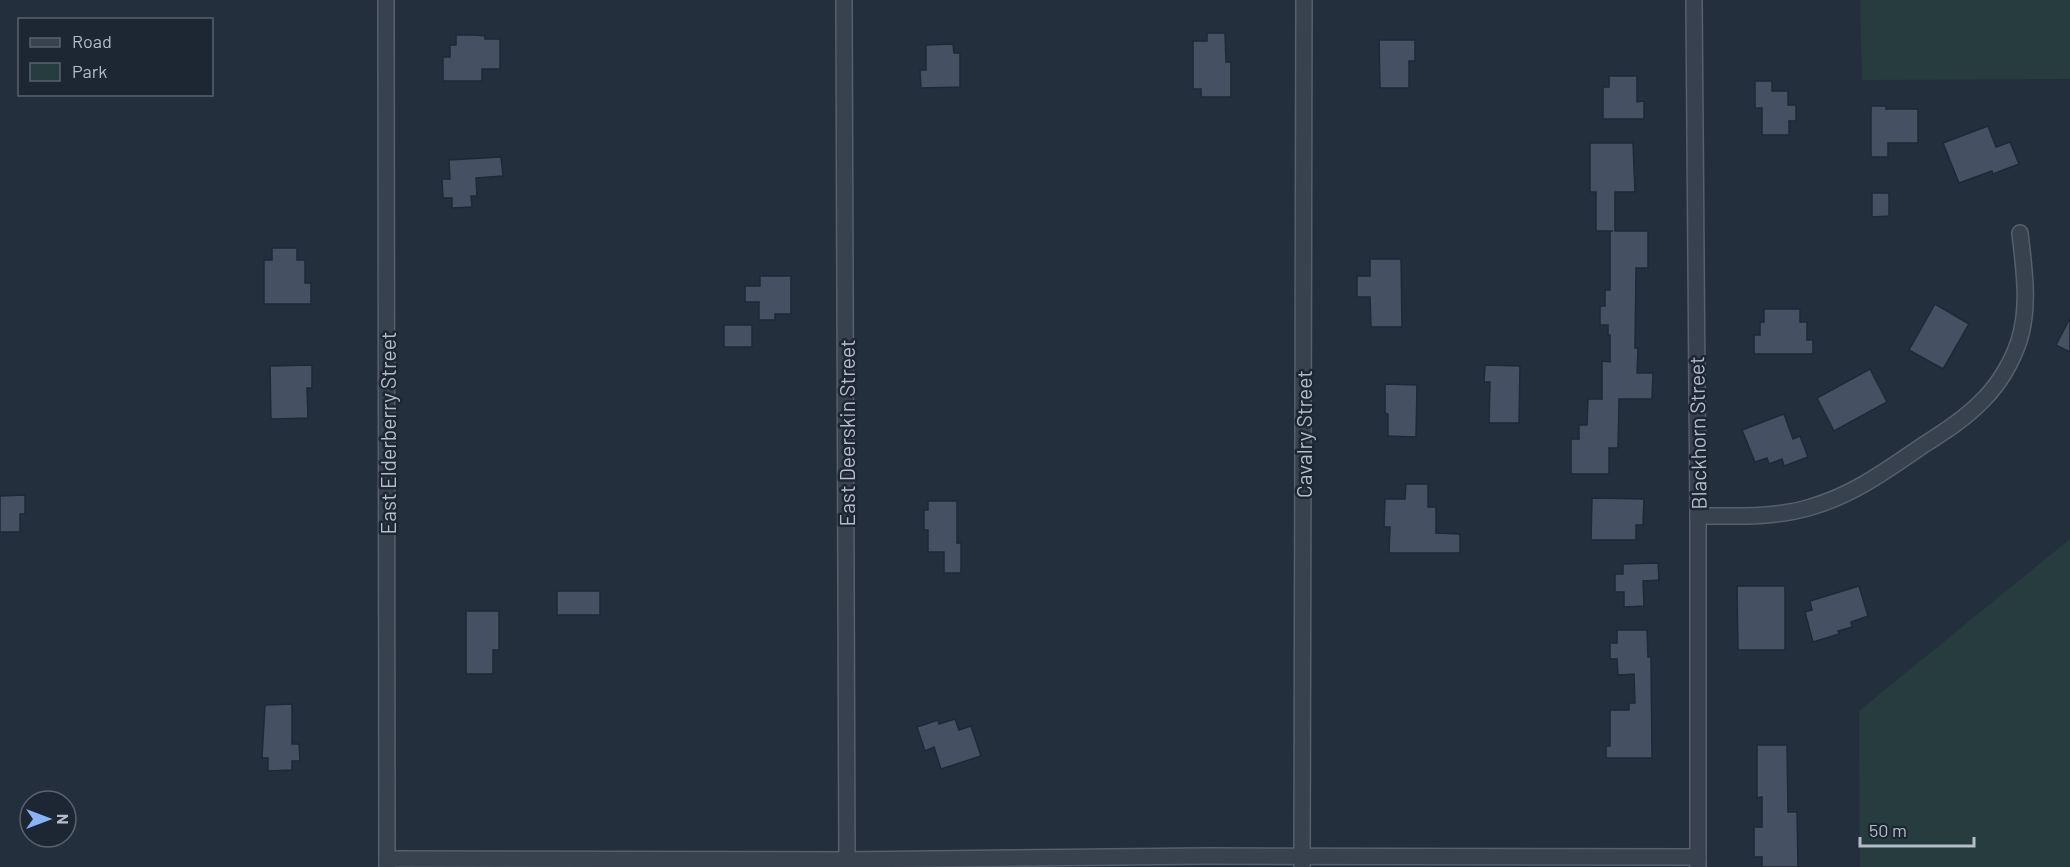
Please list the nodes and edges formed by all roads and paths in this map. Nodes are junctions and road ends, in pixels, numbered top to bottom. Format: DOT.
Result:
graph roads {
  1 [pos="386,0"];
  2 [pos="844,0"];
  3 [pos="1304,0"];
  4 [pos="1694,0"];
  5 [pos="2020,233"];
  6 [pos="1698,516"];
  7 [pos="1302,862"];
  8 [pos="1698,862"];
  9 [pos="387,863"];
  10 [pos="847,863"];
  1 -- 9 [label="street, East Elderberry Street"];
  2 -- 10 [label="street, East Deerskin Street"];
  3 -- 7 [label="street, Cavalry Street"];
  4 -- 6 [label="street, Blackhorn Street"];
  5 -- 6 [label="street"];
  6 -- 8 [label="street, Blackhorn Street"];
  7 -- 8 [label="street"];
  7 -- 10 [label="street"];
  9 -- 10 [label="street"];
}
